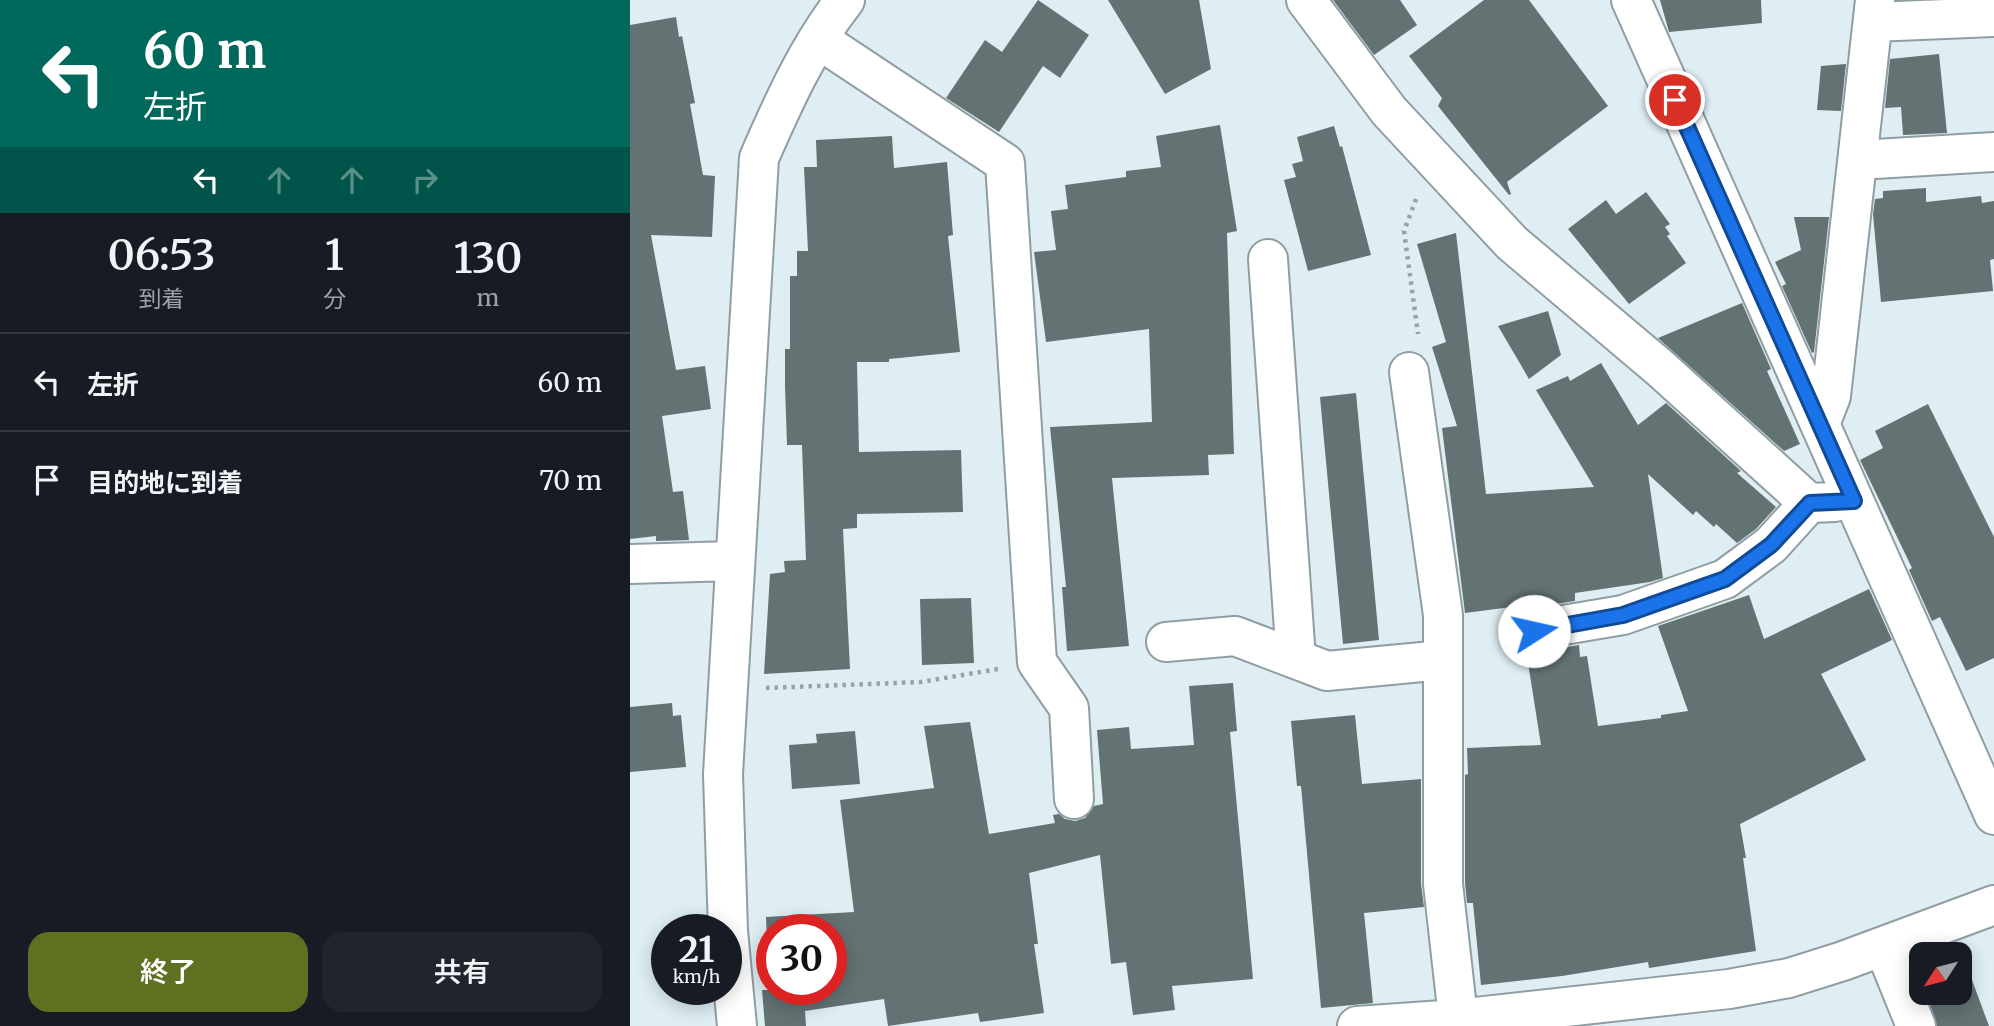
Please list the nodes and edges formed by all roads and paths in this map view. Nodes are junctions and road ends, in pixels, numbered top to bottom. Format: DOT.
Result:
graph roads {
  1 [pos="845,0"];
  2 [pos="1306,0"];
  3 [pos="1631,0"];
  4 [pos="1874,11"];
  5 [pos="1994,17"];
  6 [pos="818,39"];
  7 [pos="1994,152"];
  8 [pos="1432,159"];
  9 [pos="1858,160"];
  10 [pos="1268,259"];
  11 [pos="1409,372"];
  12 [pos="1820,424"];
  13 [pos="1854,501"];
  14 [pos="1810,503"];
  15 [pos="733,561"];
  16 [pos="630,564"];
  17 [pos="1534,631"];
  18 [pos="1166,642"];
  19 [pos="1296,659"];
  20 [pos="1443,660"];
  21 [pos="1037,663"];
  22 [pos="727,690"];
  23 [pos="1074,799"];
  24 [pos="1994,815"];
  25 [pos="1994,905"];
  26 [pos="1884,947"];
  27 [pos="1458,1022"];
  28 [pos="737,1026"];
  29 [pos="1357,1026"];
  30 [pos="1916,1026"];
  1 -- 6 [label="street"];
  2 -- 8 [label="street"];
  3 -- 12 [label="street"];
  4 -- 5 [label="street"];
  4 -- 9 [label="street"];
  6 -- 15 [label="street"];
  6 -- 21 [label="street"];
  7 -- 9 [label="street"];
  8 -- 11 [label="path"];
  8 -- 14 [label="street"];
  9 -- 12 [label="street"];
  10 -- 19 [label="street"];
  11 -- 20 [label="street"];
  12 -- 13 [label="street"];
  13 -- 14 [label="street"];
  13 -- 24 [label="street"];
  14 -- 17 [label="street"];
  15 -- 16 [label="street"];
  15 -- 22 [label="street"];
  18 -- 19 [label="street"];
  19 -- 20 [label="street"];
  20 -- 27 [label="street"];
  21 -- 22 [label="path"];
  21 -- 23 [label="street"];
  22 -- 28 [label="street"];
  25 -- 26 [label="street"];
  26 -- 27 [label="street"];
  26 -- 30 [label="street"];
  27 -- 29 [label="street"];
}
